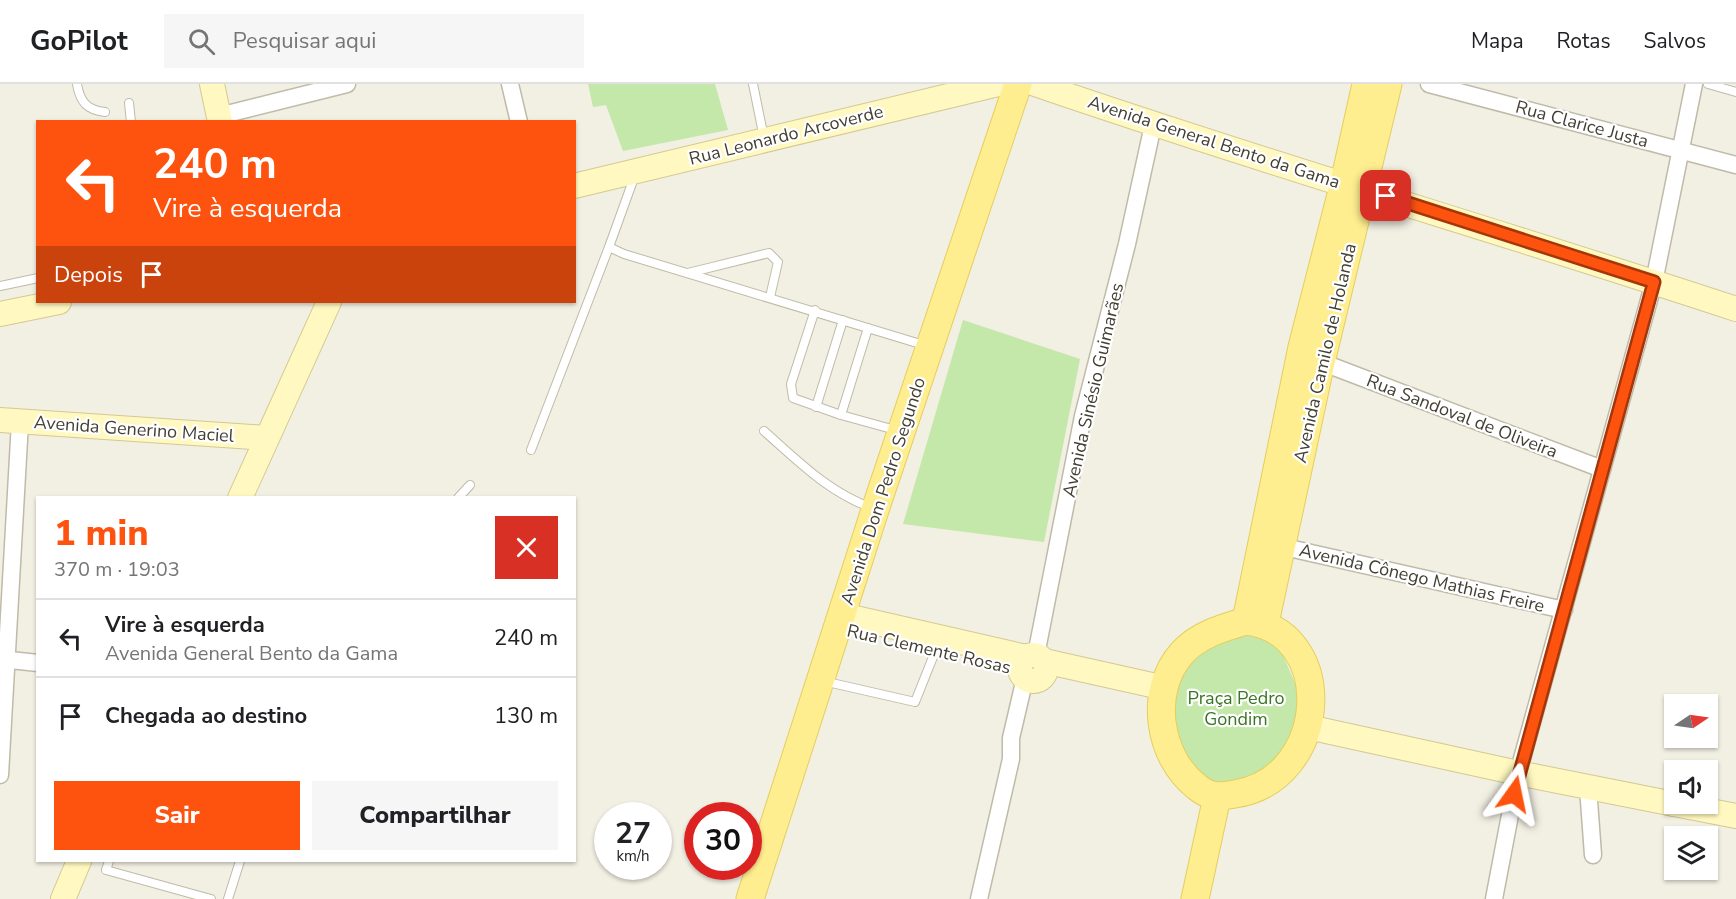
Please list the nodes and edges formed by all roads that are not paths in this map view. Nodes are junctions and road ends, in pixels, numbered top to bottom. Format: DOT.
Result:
graph roads {
  1 [pos="77,84"];
  2 [pos="347,84"];
  3 [pos="510,84"];
  4 [pos="753,84"];
  5 [pos="998,84"];
  6 [pos="1018,84"];
  7 [pos="1035,84"];
  8 [pos="1366,84"];
  9 [pos="1388,84"];
  10 [pos="1429,84"];
  11 [pos="1694,84"];
  12 [pos="1708,84"];
  13 [pos="1736,92"];
  14 [pos="214,100"];
  15 [pos="129,103"];
  16 [pos="105,112"];
  17 [pos="131,120"];
  18 [pos="519,120"];
  19 [pos="1153,125"];
  20 [pos="764,141"];
  21 [pos="1682,150"];
  22 [pos="1736,165"];
  23 [pos="636,171"];
  24 [pos="576,186"];
  25 [pos="1354,186"];
  26 [pos="609,247"];
  27 [pos="687,273"];
  28 [pos="36,278"];
  29 [pos="1654,282"];
  30 [pos="0,286"];
  31 [pos="770,297"];
  32 [pos="54,303"];
  33 [pos="329,303"];
  34 [pos="1736,309"];
  35 [pos="814,310"];
  36 [pos="0,314"];
  37 [pos="843,320"];
  38 [pos="868,328"];
  39 [pos="932,348"];
  40 [pos="1321,362"];
  41 [pos="816,407"];
  42 [pos="840,415"];
  43 [pos="10,421"];
  44 [pos="764,431"];
  45 [pos="903,431"];
  46 [pos="267,438"];
  47 [pos="531,450"];
  48 [pos="1602,469"];
  49 [pos="470,485"];
  50 [pos="241,496"];
  51 [pos="460,496"];
  52 [pos="875,510"];
  53 [pos="1280,546"];
  54 [pos="1564,610"];
  55 [pos="840,621"];
  56 [pos="1256,622"];
  57 [pos="935,652"];
  58 [pos="3,660"];
  59 [pos="36,663"];
  60 [pos="1033,669"];
  61 [pos="820,680"];
  62 [pos="1164,694"];
  63 [pos="1308,727"];
  64 [pos="1518,773"];
  65 [pos="0,775"];
  66 [pos="1588,787"];
  67 [pos="1217,797"];
  68 [pos="1664,802"];
  69 [pos="1718,813"];
  70 [pos="1736,816"];
  71 [pos="1593,855"];
  72 [pos="79,862"];
  73 [pos="109,862"];
  74 [pos="240,862"];
  75 [pos="63,899"];
  76 [pos="211,899"];
  77 [pos="228,899"];
  78 [pos="750,899"];
  79 [pos="979,899"];
  80 [pos="1195,899"];
  81 [pos="1494,899"];
  1 -- 16 [label="lane"];
  2 -- 14 [label="street"];
  3 -- 18 [label="street"];
  4 -- 20 [label="lane"];
  5 -- 20 [label="street, Rua Leonardo Arcoverde"];
  6 -- 39 [label="main road, Avenida Dom Pedro Segundo"];
  7 -- 19 [label="street, Avenida General Bento da Gama"];
  8 -- 25 [label="main road, Avenida Camilo de Holanda"];
  9 -- 25 [label="main road, Avenida Camilo de Holanda"];
  10 -- 21 [label="street, Rua Clarice Justa"];
  11 -- 21 [label="street"];
  12 -- 13 [label="lane"];
  15 -- 17 [label="lane"];
  19 -- 25 [label="street, Avenida General Bento da Gama"];
  19 -- 60 [label="street, Avenida Sinésio Guimarães"];
  20 -- 23 [label="street, Rua Leonardo Arcoverde"];
  21 -- 22 [label="street, Rua Clarice Justa"];
  21 -- 29 [label="street"];
  23 -- 24 [label="street, Rua Leonardo Arcoverde"];
  23 -- 26 [label="lane"];
  25 -- 29 [label="street, Avenida General Bento da Gama"];
  25 -- 40 [label="main road, Avenida Camilo de Holanda"];
  25 -- 56 [label="main road, Avenida Camilo de Holanda"];
  26 -- 27 [label="lane"];
  26 -- 47 [label="lane"];
  27 -- 31 [label="lane"];
  27 -- 31 [label="lane"];
  28 -- 30 [label="lane"];
  29 -- 34 [label="street, Avenida General Bento da Gama"];
  29 -- 48 [label="street"];
  31 -- 35 [label="lane"];
  32 -- 36 [label="street"];
  33 -- 46 [label="street"];
  35 -- 37 [label="lane"];
  35 -- 41 [label="lane"];
  37 -- 38 [label="lane"];
  37 -- 41 [label="lane"];
  38 -- 39 [label="lane"];
  38 -- 42 [label="lane"];
  39 -- 45 [label="main road, Avenida Dom Pedro Segundo"];
  40 -- 48 [label="street, Rua Sandoval de Oliveira"];
  40 -- 53 [label="main road, Avenida Camilo de Holanda"];
  41 -- 42 [label="lane"];
  42 -- 45 [label="lane"];
  43 -- 46 [label="street, Avenida Generino Maciel"];
  43 -- 58 [label="street"];
  44 -- 52 [label="lane"];
  45 -- 52 [label="main road, Avenida Dom Pedro Segundo"];
  46 -- 50 [label="street"];
  48 -- 54 [label="street"];
  49 -- 51 [label="lane"];
  52 -- 55 [label="main road, Avenida Dom Pedro Segundo"];
  53 -- 54 [label="street, Avenida Cônego Mathias Freire"];
  53 -- 56 [label="main road, Avenida Camilo de Holanda"];
  54 -- 64 [label="street"];
  55 -- 57 [label="street, Rua Clemente Rosas"];
  55 -- 60 [label="street, Rua Clemente Rosas"];
  55 -- 61 [label="main road, Avenida Dom Pedro Segundo"];
  56 -- 62 [label="main road"];
  56 -- 63 [label="main road"];
  57 -- 60 [label="street, Rua Clemente Rosas"];
  57 -- 61 [label="lane"];
  58 -- 59 [label="street"];
  58 -- 65 [label="street"];
  60 -- 62 [label="street, Rua Clemente Rosas"];
  60 -- 79 [label="street, Avenida Sinésio Guimarães"];
  61 -- 78 [label="main road, Avenida Dom Pedro Segundo"];
  62 -- 67 [label="main road"];
  63 -- 64 [label="street"];
  63 -- 67 [label="main road"];
  64 -- 66 [label="street"];
  64 -- 81 [label="street"];
  66 -- 68 [label="street"];
  66 -- 71 [label="street"];
  67 -- 80 [label="main road"];
  69 -- 70 [label="street"];
  72 -- 75 [label="street"];
  73 -- 76 [label="lane"];
  74 -- 77 [label="lane"];
}
